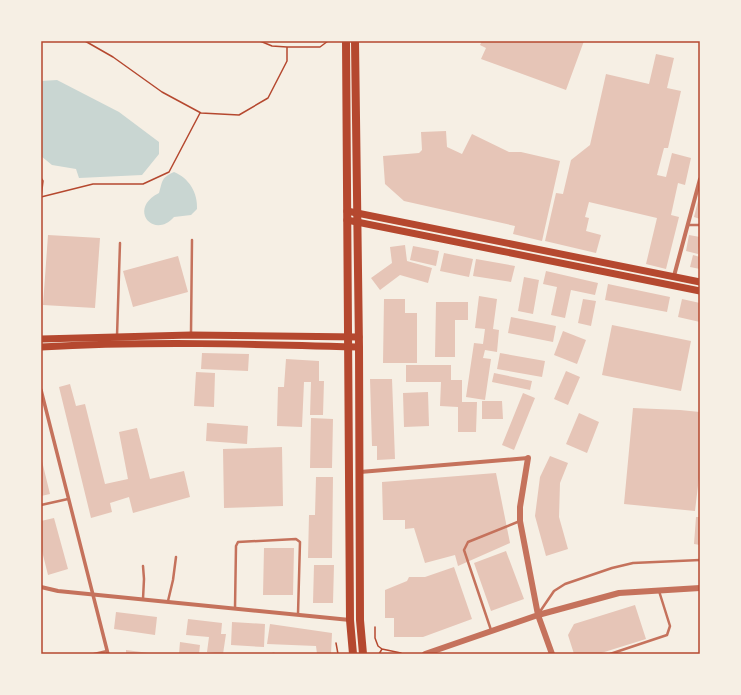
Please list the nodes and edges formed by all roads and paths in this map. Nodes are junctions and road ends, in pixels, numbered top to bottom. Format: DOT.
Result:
graph roads {
  1 [pos="85,41"];
  2 [pos="260,41"];
  3 [pos="328,41"];
  4 [pos="346,41"];
  5 [pos="355,41"];
  6 [pos="287,47"];
  7 [pos="201,113"];
  8 [pos="41,178"];
  9 [pos="700,179"];
  10 [pos="41,198"];
  11 [pos="347,210"];
  12 [pos="356,212"];
  13 [pos="347,220"];
  14 [pos="357,221"];
  15 [pos="688,225"];
  16 [pos="700,225"];
  17 [pos="192,240"];
  18 [pos="120,243"];
  19 [pos="674,276"];
  20 [pos="700,282"];
  21 [pos="700,291"];
  22 [pos="191,335"];
  23 [pos="117,336"];
  24 [pos="359,337"];
  25 [pos="348,338"];
  26 [pos="41,339"];
  27 [pos="41,347"];
  28 [pos="348,347"];
  29 [pos="359,347"];
  30 [pos="41,390"];
  31 [pos="528,458"];
  32 [pos="360,472"];
  33 [pos="68,499"];
  34 [pos="41,505"];
  35 [pos="520,521"];
  36 [pos="176,557"];
  37 [pos="700,560"];
  38 [pos="143,566"];
  39 [pos="41,587"];
  40 [pos="700,588"];
  41 [pos="659,590"];
  42 [pos="93,594"];
  43 [pos="143,599"];
  44 [pos="168,601"];
  45 [pos="235,608"];
  46 [pos="298,614"];
  47 [pos="538,615"];
  48 [pos="350,620"];
  49 [pos="375,627"];
  50 [pos="491,630"];
  51 [pos="336,643"];
  52 [pos="382,649"];
  53 [pos="108,653"];
  54 [pos="401,653"];
  55 [pos="94,654"];
  56 [pos="338,654"];
  57 [pos="353,654"];
  58 [pos="363,654"];
  59 [pos="379,654"];
  60 [pos="425,654"];
  61 [pos="552,654"];
  62 [pos="610,654"];
  1 -- 7 [label="path"];
  2 -- 6 [label="path"];
  3 -- 6 [label="path"];
  4 -- 11 [label="main road"];
  5 -- 12 [label="main road"];
  6 -- 7 [label="path"];
  7 -- 10 [label="path"];
  8 -- 10 [label="path"];
  9 -- 15 [label="street"];
  11 -- 12 [label="main road"];
  11 -- 13 [label="main road"];
  12 -- 14 [label="main road"];
  12 -- 19 [label="main road"];
  13 -- 14 [label="main road"];
  13 -- 25 [label="main road"];
  14 -- 21 [label="main road"];
  14 -- 24 [label="main road"];
  15 -- 16 [label="lane"];
  15 -- 19 [label="street"];
  17 -- 22 [label="lane"];
  18 -- 23 [label="lane"];
  19 -- 20 [label="main road"];
  22 -- 23 [label="main road"];
  22 -- 25 [label="main road"];
  23 -- 26 [label="main road"];
  24 -- 25 [label="main road"];
  24 -- 29 [label="main road"];
  25 -- 28 [label="main road"];
  27 -- 28 [label="main road"];
  28 -- 29 [label="main road"];
  28 -- 48 [label="main road"];
  29 -- 32 [label="main road"];
  30 -- 33 [label="street"];
  31 -- 32 [label="street"];
  31 -- 35 [label="street"];
  32 -- 58 [label="main road"];
  33 -- 34 [label="lane"];
  33 -- 42 [label="street"];
  35 -- 47 [label="street"];
  35 -- 50 [label="lane"];
  36 -- 44 [label="lane"];
  37 -- 47 [label="lane"];
  38 -- 43 [label="lane"];
  39 -- 42 [label="street"];
  40 -- 41 [label="street"];
  41 -- 47 [label="street"];
  41 -- 62 [label="lane"];
  42 -- 43 [label="street"];
  42 -- 53 [label="street"];
  43 -- 44 [label="street"];
  44 -- 45 [label="street"];
  45 -- 46 [label="street"];
  45 -- 46 [label="lane"];
  46 -- 48 [label="street"];
  47 -- 50 [label="street"];
  47 -- 61 [label="street"];
  48 -- 57 [label="main road"];
  49 -- 52 [label="path"];
  50 -- 60 [label="street"];
  51 -- 56 [label="path"];
  52 -- 54 [label="path"];
  52 -- 59 [label="path"];
  53 -- 55 [label="lane"];
}
